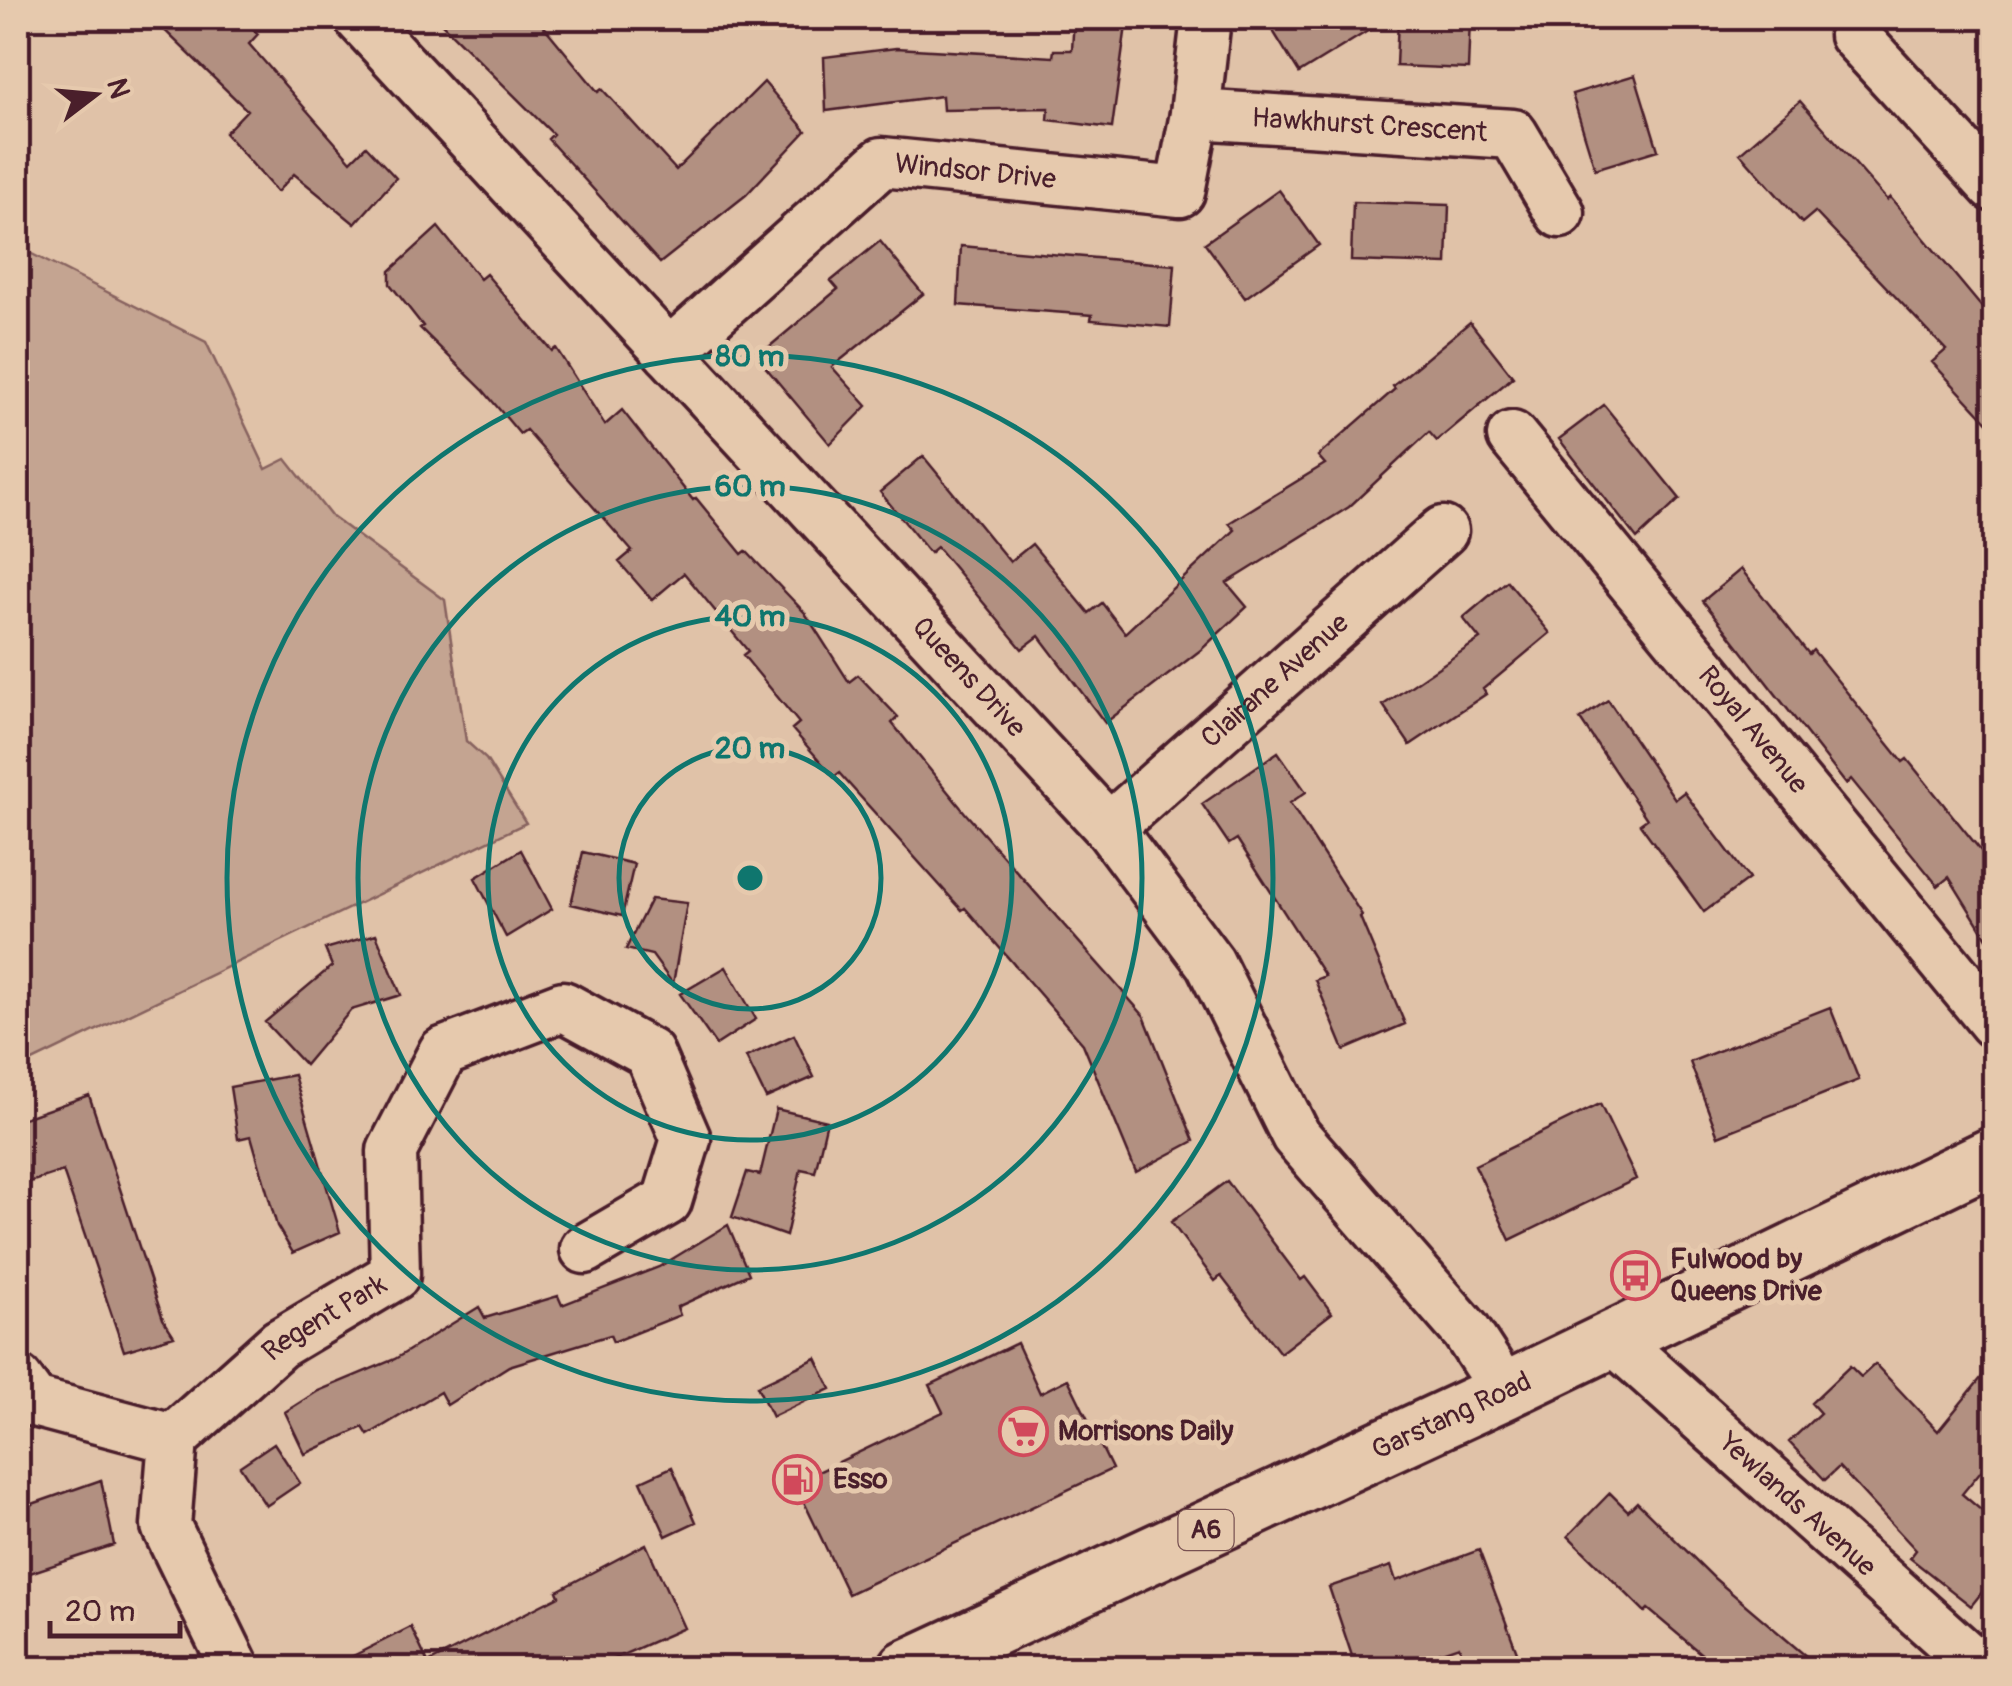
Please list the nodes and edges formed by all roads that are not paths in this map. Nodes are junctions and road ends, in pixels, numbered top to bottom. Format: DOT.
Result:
graph roads {
  1 [pos="359,18"];
  2 [pos="1206,18"];
  3 [pos="1856,18"];
  4 [pos="1195,114"];
  5 [pos="1994,187"];
  6 [pos="1560,212"];
  7 [pos="669,352"];
  8 [pos="1512,436"];
  9 [pos="1443,531"];
  10 [pos="1109,828"];
  11 [pos="1994,1023"];
  12 [pos="1994,1155"];
  13 [pos="584,1248"];
  14 [pos="1613,1339"];
  15 [pos="18,1380"];
  16 [pos="1504,1391"];
  17 [pos="174,1439"];
  18 [pos="932,1663"];
  19 [pos="236,1668"];
  20 [pos="1980,1668"];
  1 -- 7 [label="street, Queens Drive"];
  2 -- 4 [label="street, Windsor Drive"];
  3 -- 5 [label="street"];
  4 -- 6 [label="street, Hawkhurst Crescent"];
  4 -- 7 [label="street, Windsor Drive"];
  7 -- 10 [label="street, Queens Drive"];
  8 -- 11 [label="street, Royal Avenue"];
  9 -- 10 [label="street, Clairane Avenue"];
  10 -- 16 [label="street, Queens Drive"];
  12 -- 14 [label="highway, Garstang Road / A6"];
  13 -- 17 [label="street, Regent Park"];
  14 -- 16 [label="highway, Garstang Road / A6"];
  14 -- 20 [label="street, Yewlands Avenue"];
  15 -- 17 [label="street"];
  16 -- 18 [label="highway, Garstang Road / A6"];
  17 -- 19 [label="street"];
}
